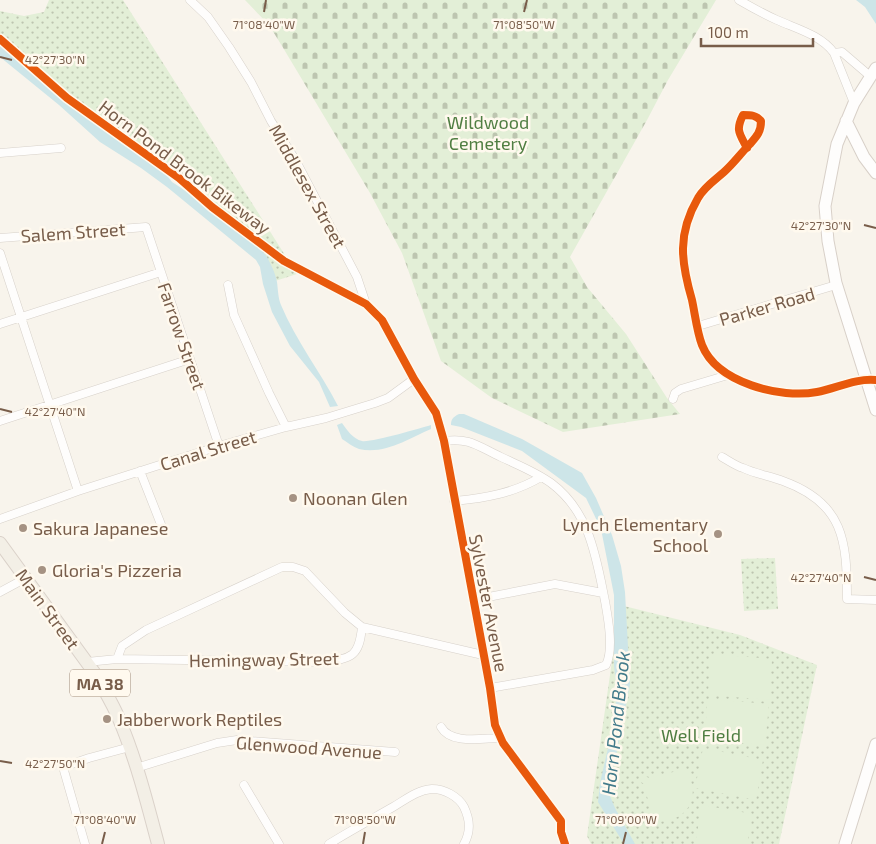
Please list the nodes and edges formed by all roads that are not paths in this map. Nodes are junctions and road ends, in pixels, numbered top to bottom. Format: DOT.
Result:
graph roads {
  1 [pos="190,0"];
  2 [pos="738,0"];
  3 [pos="834,53"];
  4 [pos="873,72"];
  5 [pos="854,103"];
  6 [pos="846,121"];
  7 [pos="61,148"];
  8 [pos="747,148"];
  9 [pos="0,153"];
  10 [pos="876,173"];
  11 [pos="146,227"];
  12 [pos="0,238"];
  13 [pos="0,253"];
  14 [pos="284,261"];
  15 [pos="160,272"];
  16 [pos="228,285"];
  17 [pos="836,285"];
  18 [pos="366,304"];
  19 [pos="22,317"];
  20 [pos="0,324"];
  21 [pos="698,326"];
  22 [pos="190,359"];
  23 [pos="728,375"];
  24 [pos="414,379"];
  25 [pos="871,380"];
  26 [pos="673,399"];
  27 [pos="51,404"];
  28 [pos="876,410"];
  29 [pos="0,421"];
  30 [pos="286,426"];
  31 [pos="444,441"];
  32 [pos="219,446"];
  33 [pos="722,457"];
  34 [pos="140,471"];
  35 [pos="541,477"];
  36 [pos="78,491"];
  37 [pos="454,501"];
  38 [pos="0,519"];
  39 [pos="164,532"];
  40 [pos="0,543"];
  41 [pos="26,578"];
  42 [pos="0,592"];
  43 [pos="604,593"];
  44 [pos="473,600"];
  45 [pos="876,600"];
  46 [pos="362,627"];
  47 [pos="483,655"];
  48 [pos="117,659"];
  49 [pos="87,662"];
  50 [pos="490,688"];
  51 [pos="441,728"];
  52 [pos="501,738"];
  53 [pos="876,744"];
  54 [pos="130,747"];
  55 [pos="395,752"];
  56 [pos="136,768"];
  57 [pos="244,785"];
  58 [pos="561,821"];
  59 [pos="85,844"];
  60 [pos="158,844"];
  61 [pos="279,844"];
  62 [pos="329,844"];
  63 [pos="464,844"];
  64 [pos="845,844"];
  1 -- 18 [label="street, Middlesex Street"];
  2 -- 3 [label="street"];
  3 -- 4 [label="street"];
  3 -- 5 [label="street"];
  4 -- 5 [label="street"];
  5 -- 6 [label="street"];
  6 -- 10 [label="street"];
  6 -- 17 [label="street"];
  7 -- 9 [label="street"];
  8 -- 21 [label="street"];
  11 -- 12 [label="street, Salem Street"];
  11 -- 15 [label="street, Farrow Street"];
  13 -- 19 [label="street"];
  14 -- 18 [label="street"];
  15 -- 19 [label="street"];
  15 -- 22 [label="street, Farrow Street"];
  16 -- 30 [label="street"];
  17 -- 21 [label="street, Parker Road"];
  17 -- 25 [label="street"];
  18 -- 24 [label="street, Middlesex Street"];
  19 -- 20 [label="street"];
  19 -- 27 [label="street"];
  21 -- 23 [label="street"];
  22 -- 27 [label="street"];
  22 -- 32 [label="street, Farrow Street"];
  23 -- 25 [label="street"];
  23 -- 26 [label="street"];
  24 -- 30 [label="street, Canal Street"];
  24 -- 31 [label="street, Sylvester Avenue"];
  25 -- 28 [label="street"];
  27 -- 29 [label="street"];
  27 -- 36 [label="street"];
  30 -- 32 [label="street, Canal Street"];
  31 -- 35 [label="street"];
  31 -- 37 [label="street, Sylvester Avenue"];
  32 -- 34 [label="street, Canal Street"];
  33 -- 45 [label="street"];
  34 -- 36 [label="street, Canal Street"];
  34 -- 39 [label="street"];
  35 -- 37 [label="street"];
  35 -- 43 [label="street"];
  36 -- 38 [label="street, Canal Street"];
  37 -- 44 [label="street, Sylvester Avenue"];
  40 -- 41 [label="main road, Main Street / MA 38"];
  41 -- 42 [label="street"];
  41 -- 49 [label="main road, Main Street / MA 38"];
  43 -- 44 [label="street"];
  43 -- 50 [label="street"];
  44 -- 47 [label="street, Sylvester Avenue"];
  46 -- 47 [label="street"];
  46 -- 48 [label="street, Hemingway Street"];
  46 -- 48 [label="street"];
  47 -- 50 [label="street, Sylvester Avenue"];
  48 -- 49 [label="street, Hemingway Street"];
  49 -- 54 [label="main road, Main Street / MA 38"];
  50 -- 52 [label="street, Sylvester Avenue"];
  51 -- 52 [label="street"];
  52 -- 58 [label="street, Sylvester Avenue"];
  53 -- 64 [label="street"];
  54 -- 56 [label="main road, Main Street / MA 38"];
  54 -- 59 [label="street"];
  55 -- 56 [label="street, Glenwood Avenue"];
  56 -- 60 [label="main road, Main Street / MA 38"];
  57 -- 61 [label="street"];
  62 -- 63 [label="street"];
}
